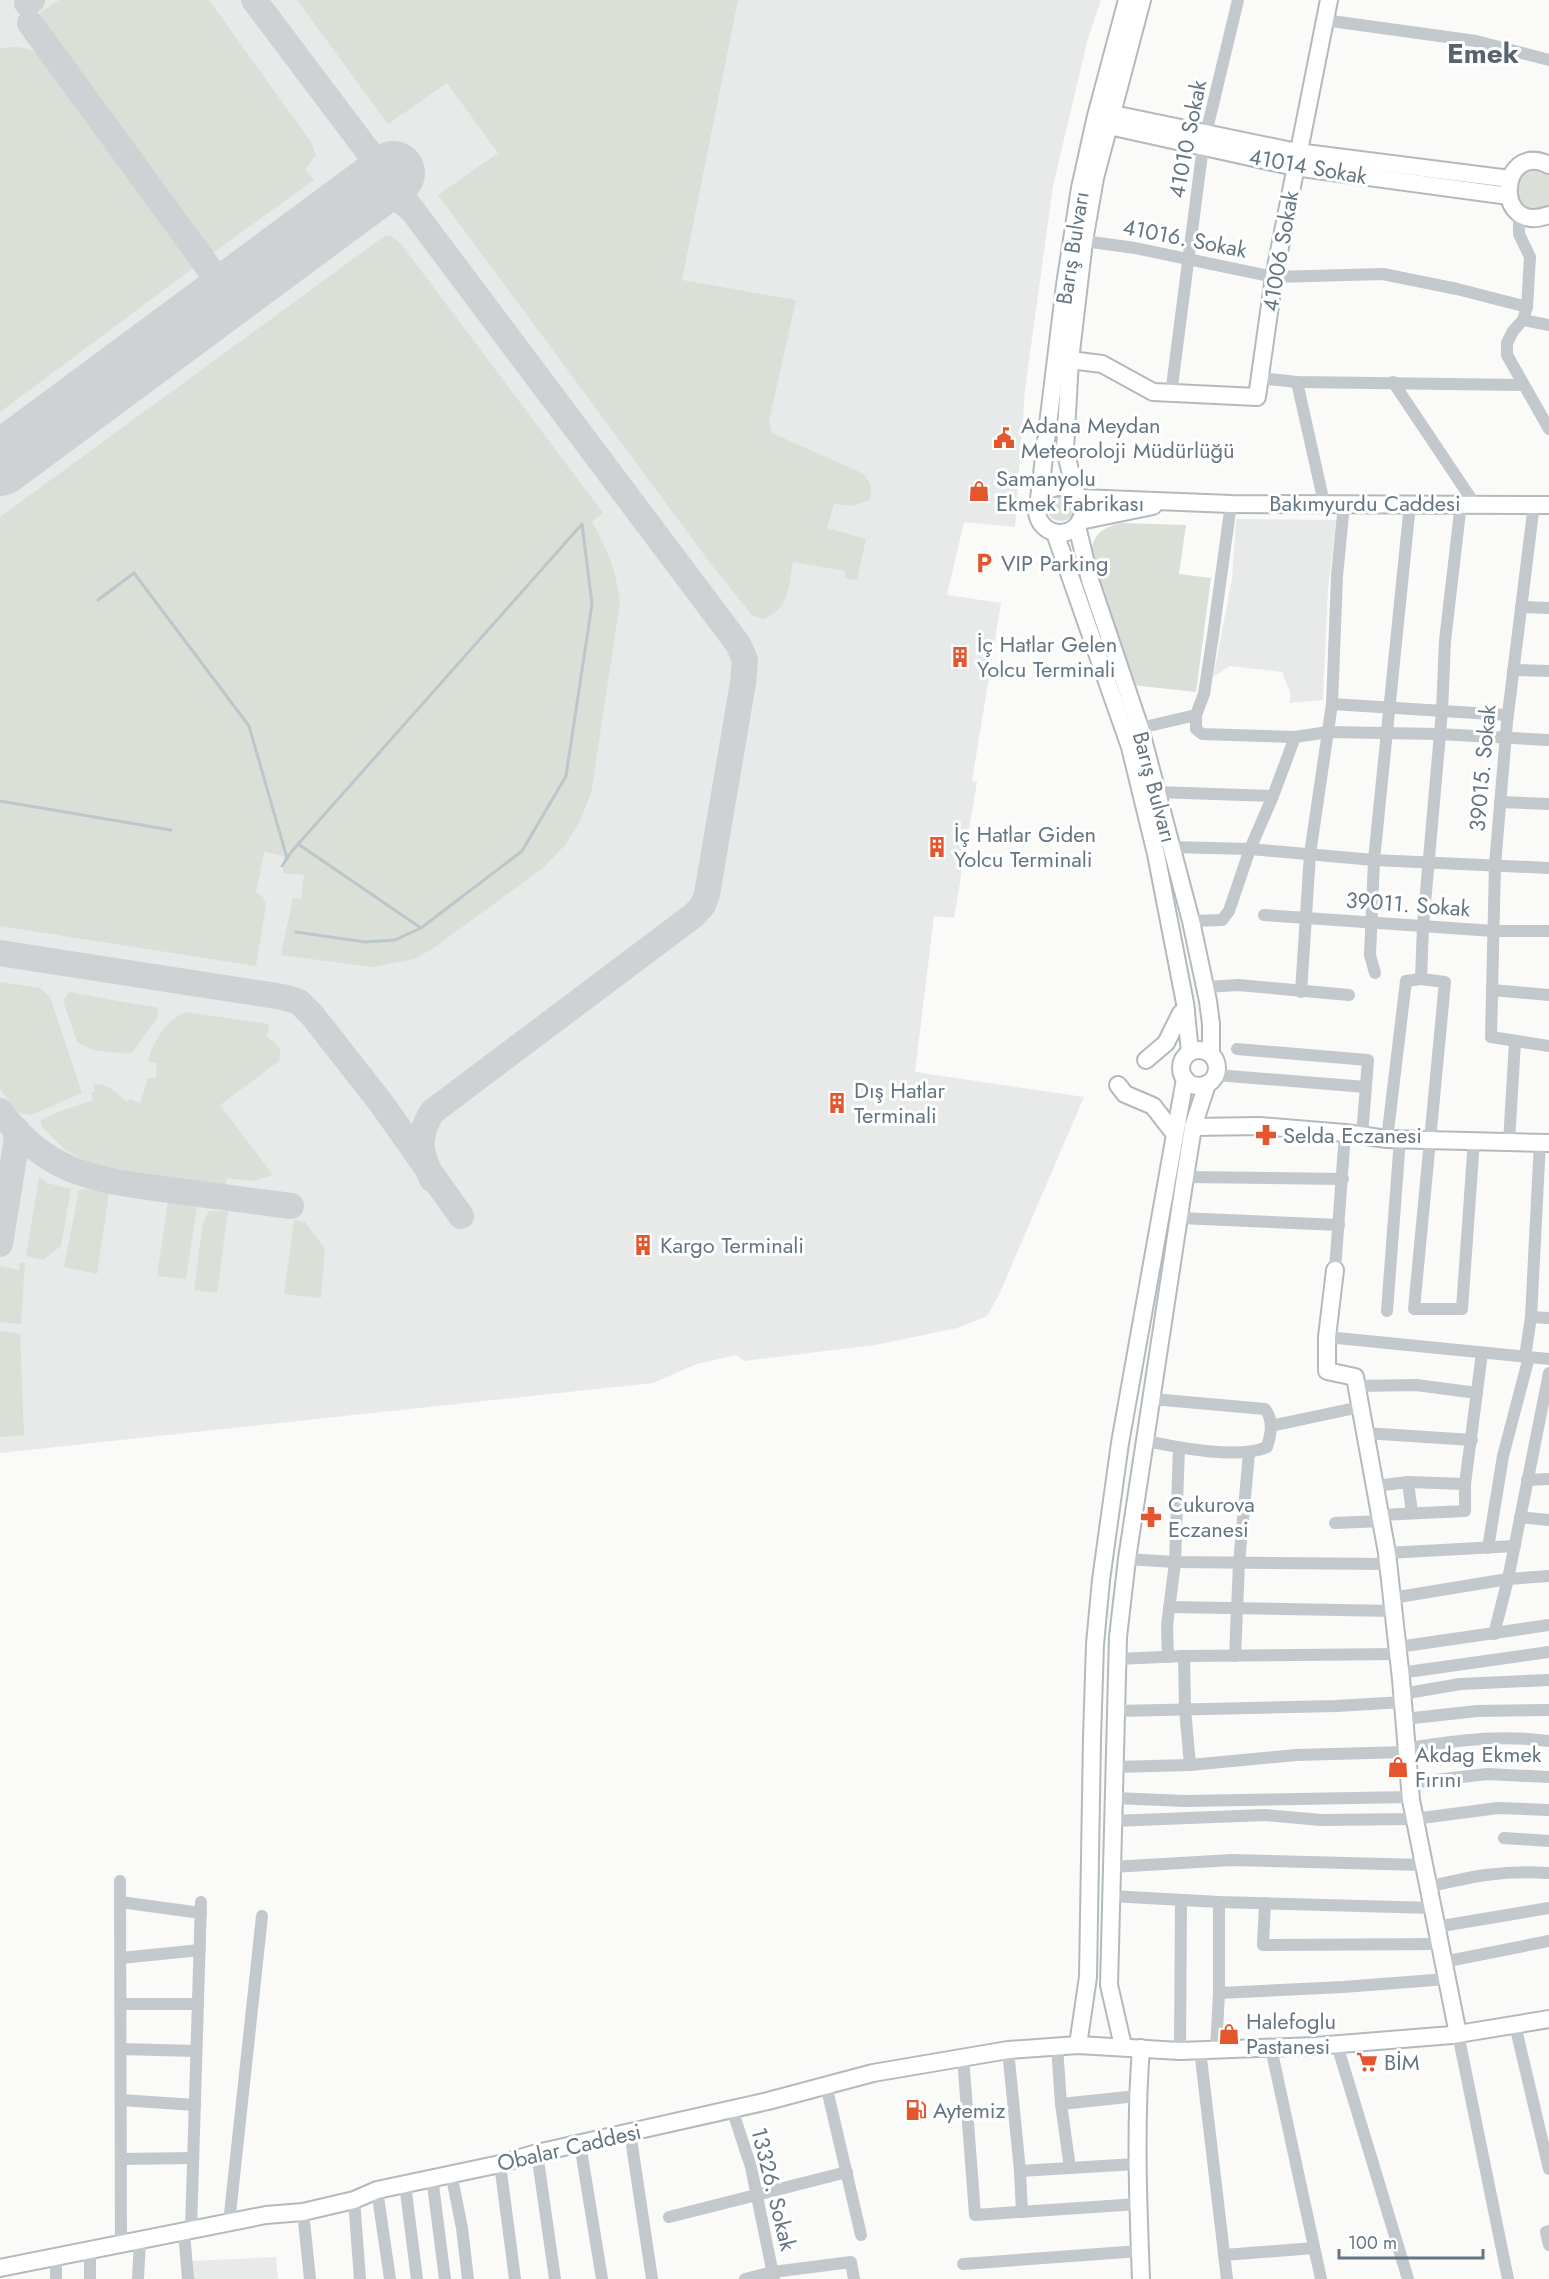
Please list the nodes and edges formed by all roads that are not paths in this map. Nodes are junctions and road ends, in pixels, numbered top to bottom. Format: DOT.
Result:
graph roads {
  1 [pos="1127,0"];
  2 [pos="1142,0"];
  3 [pos="1238,0"];
  4 [pos="1329,0"];
  5 [pos="1324,21"];
  6 [pos="1549,60"];
  7 [pos="1107,119"];
  8 [pos="1205,140"];
  9 [pos="1296,160"];
  10 [pos="1549,165"];
  11 [pos="1509,187"];
  12 [pos="1519,212"];
  13 [pos="1549,215"];
  14 [pos="1084,242"];
  15 [pos="1188,259"];
  16 [pos="1274,277"];
  17 [pos="1072,285"];
  18 [pos="1525,314"];
  19 [pos="1549,325"];
  20 [pos="1070,360"];
  21 [pos="1259,378"];
  22 [pos="1298,382"];
  23 [pos="1393,382"];
  24 [pos="1523,385"];
  25 [pos="1171,394"];
  26 [pos="1549,429"];
  27 [pos="1077,495"];
  28 [pos="1039,500"];
  29 [pos="1180,500"];
  30 [pos="1324,503"];
  31 [pos="1467,503"];
  32 [pos="1231,504"];
  33 [pos="1344,504"];
  34 [pos="1410,504"];
  35 [pos="1542,504"];
  36 [pos="1079,524"];
  37 [pos="1055,533"];
  38 [pos="1521,607"];
  39 [pos="1549,608"];
  40 [pos="1513,670"];
  41 [pos="1549,671"];
  42 [pos="1332,704"];
  43 [pos="1388,707"];
  44 [pos="1442,711"];
  45 [pos="1196,715"];
  46 [pos="1507,715"];
  47 [pos="1140,728"];
  48 [pos="1328,732"];
  49 [pos="1386,734"];
  50 [pos="1438,734"];
  51 [pos="1295,737"];
  52 [pos="1505,739"];
  53 [pos="1549,740"];
  54 [pos="1156,792"];
  55 [pos="1274,796"];
  56 [pos="1500,802"];
  57 [pos="1549,804"];
  58 [pos="1171,847"];
  59 [pos="1250,849"];
  60 [pos="1310,854"];
  61 [pos="1374,860"];
  62 [pos="1428,862"];
  63 [pos="1495,865"];
  64 [pos="1549,868"];
  65 [pos="1264,915"];
  66 [pos="1306,918"];
  67 [pos="1191,921"];
  68 [pos="1371,923"];
  69 [pos="1423,926"];
  70 [pos="1494,931"];
  71 [pos="1549,931"];
  72 [pos="1375,973"];
  73 [pos="1421,979"];
  74 [pos="1206,987"];
  75 [pos="1492,990"];
  76 [pos="1301,992"];
  77 [pos="1349,995"];
  78 [pos="1549,995"];
  79 [pos="1186,1010"];
  80 [pos="1515,1042"];
  81 [pos="1549,1046"];
  82 [pos="1237,1049"];
  83 [pos="1190,1052"];
  84 [pos="1211,1054"];
  85 [pos="1146,1060"];
  86 [pos="1185,1079"];
  87 [pos="1212,1079"];
  88 [pos="1118,1085"];
  89 [pos="1365,1087"];
  90 [pos="1193,1127"];
  91 [pos="1174,1133"];
  92 [pos="1345,1133"];
  93 [pos="1362,1136"];
  94 [pos="1393,1139"];
  95 [pos="1429,1140"];
  96 [pos="1474,1140"];
  97 [pos="1509,1142"];
  98 [pos="1545,1142"];
  99 [pos="1185,1177"];
  100 [pos="1343,1179"];
  101 [pos="1180,1218"];
  102 [pos="1339,1226"];
  103 [pos="1335,1270"];
  104 [pos="1387,1311"];
  105 [pos="1531,1317"];
  106 [pos="1549,1318"];
  107 [pos="1327,1338"];
  108 [pos="1482,1353"];
  109 [pos="1527,1357"];
  110 [pos="1549,1359"];
  111 [pos="1549,1373"];
  112 [pos="1356,1386"];
  113 [pos="1547,1390"];
  114 [pos="1477,1392"];
  115 [pos="1152,1399"];
  116 [pos="1360,1407"];
  117 [pos="1544,1419"];
  118 [pos="1271,1426"];
  119 [pos="1365,1433"];
  120 [pos="1472,1440"];
  121 [pos="1146,1441"];
  122 [pos="1179,1448"];
  123 [pos="1249,1453"];
  124 [pos="1549,1479"];
  125 [pos="1527,1480"];
  126 [pos="1408,1482"];
  127 [pos="1465,1484"];
  128 [pos="1375,1486"];
  129 [pos="1412,1513"];
  130 [pos="1520,1517"];
  131 [pos="1381,1518"];
  132 [pos="1549,1520"];
  133 [pos="1335,1523"];
  134 [pos="1515,1546"];
  135 [pos="1488,1548"];
  136 [pos="1127,1559"];
  137 [pos="1388,1559"];
  138 [pos="1176,1562"];
  139 [pos="1239,1563"];
  140 [pos="1549,1576"];
  141 [pos="1508,1579"];
  142 [pos="1393,1604"];
  143 [pos="1170,1607"];
  144 [pos="1236,1609"];
  145 [pos="1549,1625"];
  146 [pos="1494,1634"];
  147 [pos="1398,1651"];
  148 [pos="1549,1652"];
  149 [pos="1184,1656"];
  150 [pos="1235,1656"];
  151 [pos="1168,1657"];
  152 [pos="1117,1659"];
  153 [pos="1400,1673"];
  154 [pos="1549,1680"];
  155 [pos="1403,1705"];
  156 [pos="1185,1709"];
  157 [pos="1549,1710"];
  158 [pos="1116,1711"];
  159 [pos="1549,1741"];
  160 [pos="1407,1750"];
  161 [pos="1190,1765"];
  162 [pos="1115,1767"];
  163 [pos="1549,1777"];
  164 [pos="1410,1790"];
  165 [pos="1114,1798"];
  166 [pos="1549,1810"];
  167 [pos="1414,1818"];
  168 [pos="1113,1821"];
  169 [pos="1504,1838"];
  170 [pos="1549,1841"];
  171 [pos="1424,1865"];
  172 [pos="1112,1867"];
  173 [pos="1549,1873"];
  174 [pos="120,1881"];
  175 [pos="1428,1887"];
  176 [pos="1111,1896"];
  177 [pos="1181,1900"];
  178 [pos="120,1902"];
  179 [pos="1219,1902"];
  180 [pos="1265,1904"];
  181 [pos="1432,1908"];
  182 [pos="1549,1908"];
  183 [pos="262,1916"];
  184 [pos="1436,1927"];
  185 [pos="1549,1941"];
  186 [pos="1440,1944"];
  187 [pos="200,1950"];
  188 [pos="121,1958"];
  189 [pos="1443,1962"];
  190 [pos="1447,1979"];
  191 [pos="1219,1993"];
  192 [pos="121,2004"];
  193 [pos="198,2004"];
  194 [pos="1549,2019"];
  195 [pos="1515,2025"];
  196 [pos="1458,2034"];
  197 [pos="1337,2044"];
  198 [pos="1078,2045"];
  199 [pos="1057,2046"];
  200 [pos="1123,2046"];
  201 [pos="1141,2048"];
  202 [pos="1270,2048"];
  203 [pos="121,2049"];
  204 [pos="1008,2050"];
  205 [pos="1208,2050"];
  206 [pos="196,2051"];
  207 [pos="1180,2051"];
  208 [pos="963,2057"];
  209 [pos="826,2085"];
  210 [pos="1137,2096"];
  211 [pos="121,2100"];
  212 [pos="1061,2104"];
  213 [pos="195,2105"];
  214 [pos="732,2109"];
  215 [pos="630,2132"];
  216 [pos="580,2144"];
  217 [pos="537,2153"];
  218 [pos="193,2158"];
  219 [pos="121,2159"];
  220 [pos="500,2164"];
  221 [pos="1136,2164"];
  222 [pos="1070,2168"];
  223 [pos="1549,2169"];
  224 [pos="1020,2171"];
  225 [pos="847,2172"];
  226 [pos="451,2173"];
  227 [pos="432,2177"];
  228 [pos="405,2184"];
  229 [pos="377,2190"];
  230 [pos="757,2195"];
  231 [pos="354,2200"];
  232 [pos="1138,2204"];
  233 [pos="303,2212"];
  234 [pos="1022,2212"];
  235 [pos="669,2217"];
  236 [pos="229,2223"];
  237 [pos="187,2231"];
  238 [pos="1549,2231"];
  239 [pos="861,2235"];
  240 [pos="140,2240"];
  241 [pos="121,2244"];
  242 [pos="1549,2245"];
  243 [pos="1314,2248"];
  244 [pos="90,2250"];
  245 [pos="1140,2251"];
  246 [pos="1224,2255"];
  247 [pos="56,2256"];
  248 [pos="963,2264"];
  249 [pos="0,2268"];
  250 [pos="773,2275"];
  251 [pos="56,2279"];
  252 [pos="90,2279"];
  253 [pos="138,2279"];
  254 [pos="188,2279"];
  255 [pos="309,2279"];
  256 [pos="360,2279"];
  257 [pos="390,2279"];
  258 [pos="417,2279"];
  259 [pos="445,2279"];
  260 [pos="468,2279"];
  261 [pos="514,2279"];
  262 [pos="555,2279"];
  263 [pos="602,2279"];
  264 [pos="652,2279"];
  265 [pos="745,2279"];
  266 [pos="854,2279"];
  267 [pos="1141,2279"];
  268 [pos="1227,2279"];
  269 [pos="1321,2279"];
  270 [pos="1408,2279"];
  271 [pos="1508,2279"];
  1 -- 7 [label="main road, Barış Bulvarı"];
  2 -- 7 [label="main road, Barış Bulvarı"];
  3 -- 8 [label="street, 41010 Sokak"];
  4 -- 5 [label="main road, 41006 Sokak"];
  5 -- 6 [label="street"];
  5 -- 9 [label="main road, 41006 Sokak"];
  7 -- 8 [label="main road, 41014 Sokak"];
  7 -- 14 [label="main road, Barış Bulvarı"];
  7 -- 17 [label="main road, Barış Bulvarı"];
  8 -- 9 [label="main road, 41014 Sokak"];
  8 -- 15 [label="street, 41010 Sokak"];
  9 -- 11 [label="main road, 41014 Sokak"];
  9 -- 16 [label="main road, 41006 Sokak"];
  10 -- 11 [label="main road"];
  11 -- 12 [label="main road"];
  12 -- 13 [label="main road"];
  12 -- 18 [label="street"];
  14 -- 15 [label="street, 41016. Sokak"];
  14 -- 17 [label="main road, Barış Bulvarı"];
  15 -- 16 [label="street, 41016. Sokak"];
  15 -- 25 [label="street, 41010 Sokak"];
  16 -- 18 [label="street, 41016. Sokak"];
  16 -- 21 [label="main road, 41006 Sokak"];
  17 -- 20 [label="main road, Barış Bulvarı"];
  17 -- 28 [label="main road, Barış Bulvarı"];
  18 -- 19 [label="street, 41016. Sokak"];
  18 -- 24 [label="street"];
  20 -- 25 [label="main road"];
  20 -- 27 [label="main road, Barış Bulvarı"];
  21 -- 22 [label="street"];
  21 -- 25 [label="main road, 41006 Sokak"];
  22 -- 23 [label="street"];
  22 -- 30 [label="street"];
  23 -- 24 [label="street"];
  23 -- 31 [label="street"];
  24 -- 26 [label="street"];
  27 -- 28 [label="main road"];
  27 -- 29 [label="main road, Bakımyurdu Caddesi"];
  27 -- 36 [label="main road, Barış Bulvarı"];
  28 -- 37 [label="main road, Barış Bulvarı"];
  29 -- 32 [label="main road, Bakımyurdu Caddesi"];
  29 -- 36 [label="main road, Bakımyurdu Caddesi"];
  30 -- 32 [label="main road, Bakımyurdu Caddesi"];
  30 -- 33 [label="main road, Bakımyurdu Caddesi"];
  31 -- 34 [label="main road, Bakımyurdu Caddesi"];
  31 -- 35 [label="main road, Bakımyurdu Caddesi"];
  31 -- 44 [label="street"];
  32 -- 45 [label="street"];
  33 -- 34 [label="main road, Bakımyurdu Caddesi"];
  33 -- 42 [label="street"];
  34 -- 43 [label="street"];
  35 -- 38 [label="street, 39015. Sokak"];
  36 -- 37 [label="main road"];
  36 -- 47 [label="main road, Barış Bulvarı"];
  37 -- 79 [label="main road, Barış Bulvarı"];
  38 -- 39 [label="street"];
  38 -- 40 [label="street, 39015. Sokak"];
  40 -- 41 [label="street"];
  40 -- 46 [label="street, 39015. Sokak"];
  42 -- 43 [label="street"];
  42 -- 48 [label="street"];
  43 -- 44 [label="street"];
  43 -- 49 [label="street"];
  44 -- 46 [label="street"];
  44 -- 50 [label="street"];
  45 -- 47 [label="street"];
  45 -- 51 [label="street"];
  46 -- 52 [label="street, 39015. Sokak"];
  47 -- 54 [label="main road, Barış Bulvarı"];
  48 -- 49 [label="street"];
  48 -- 51 [label="street"];
  48 -- 60 [label="street"];
  49 -- 50 [label="street"];
  49 -- 61 [label="street"];
  50 -- 52 [label="street"];
  50 -- 62 [label="street"];
  51 -- 55 [label="street"];
  52 -- 53 [label="street"];
  52 -- 56 [label="street, 39015. Sokak"];
  54 -- 55 [label="street"];
  54 -- 58 [label="main road, Barış Bulvarı"];
  55 -- 59 [label="street"];
  56 -- 57 [label="street"];
  56 -- 63 [label="street, 39015. Sokak"];
  58 -- 59 [label="street"];
  58 -- 67 [label="main road, Barış Bulvarı"];
  59 -- 60 [label="street"];
  59 -- 67 [label="street"];
  60 -- 61 [label="street"];
  60 -- 66 [label="street"];
  61 -- 62 [label="street"];
  61 -- 68 [label="street"];
  62 -- 63 [label="street"];
  62 -- 69 [label="street"];
  63 -- 64 [label="street"];
  63 -- 70 [label="street, 39015. Sokak"];
  65 -- 66 [label="street, 39011. Sokak"];
  66 -- 68 [label="street, 39011. Sokak"];
  66 -- 76 [label="street"];
  67 -- 74 [label="main road, Barış Bulvarı"];
  68 -- 69 [label="street, 39011. Sokak"];
  68 -- 72 [label="street"];
  69 -- 70 [label="street, 39011. Sokak"];
  69 -- 73 [label="street"];
  70 -- 71 [label="street, 39011. Sokak"];
  70 -- 75 [label="street, 39015. Sokak"];
  73 -- 94 [label="street"];
  73 -- 95 [label="street"];
  74 -- 76 [label="street"];
  74 -- 84 [label="main road, Barış Bulvarı"];
  75 -- 78 [label="street"];
  75 -- 80 [label="street, 39015. Sokak"];
  76 -- 77 [label="street"];
  79 -- 83 [label="main road, Barış Bulvarı"];
  79 -- 85 [label="main road"];
  80 -- 81 [label="street"];
  80 -- 97 [label="street"];
  82 -- 89 [label="street"];
  83 -- 84 [label="main road"];
  83 -- 86 [label="main road"];
  84 -- 87 [label="main road"];
  86 -- 87 [label="main road"];
  86 -- 91 [label="main road"];
  87 -- 89 [label="street"];
  87 -- 90 [label="main road"];
  88 -- 91 [label="main road"];
  89 -- 93 [label="street"];
  90 -- 92 [label="main road"];
  90 -- 99 [label="main road"];
  91 -- 198 [label="main road"];
  92 -- 93 [label="main road"];
  92 -- 100 [label="street"];
  93 -- 94 [label="main road"];
  94 -- 95 [label="main road"];
  94 -- 104 [label="street"];
  95 -- 96 [label="main road"];
  95 -- 96 [label="street"];
  96 -- 97 [label="main road"];
  97 -- 98 [label="main road"];
  98 -- 105 [label="street"];
  99 -- 100 [label="street"];
  99 -- 101 [label="main road"];
  100 -- 102 [label="street"];
  101 -- 102 [label="street"];
  101 -- 115 [label="main road"];
  102 -- 103 [label="street"];
  103 -- 107 [label="main road"];
  105 -- 106 [label="street"];
  105 -- 109 [label="street"];
  107 -- 108 [label="street"];
  107 -- 112 [label="main road"];
  108 -- 109 [label="street"];
  108 -- 114 [label="street"];
  109 -- 110 [label="street"];
  109 -- 135 [label="street"];
  111 -- 113 [label="street"];
  112 -- 114 [label="street"];
  112 -- 116 [label="main road"];
  113 -- 117 [label="street"];
  114 -- 120 [label="street"];
  115 -- 118 [label="street"];
  115 -- 121 [label="main road"];
  116 -- 118 [label="street"];
  116 -- 119 [label="main road"];
  117 -- 125 [label="street"];
  118 -- 123 [label="street"];
  119 -- 120 [label="street"];
  119 -- 128 [label="main road"];
  120 -- 127 [label="street"];
  121 -- 122 [label="street"];
  121 -- 136 [label="main road"];
  122 -- 123 [label="street"];
  122 -- 138 [label="street"];
  123 -- 139 [label="street"];
  124 -- 125 [label="street"];
  125 -- 130 [label="street"];
  126 -- 127 [label="street"];
  126 -- 128 [label="street"];
  126 -- 129 [label="street"];
  127 -- 129 [label="street"];
  128 -- 131 [label="main road"];
  129 -- 131 [label="street"];
  130 -- 132 [label="street"];
  130 -- 134 [label="street"];
  131 -- 133 [label="street"];
  131 -- 137 [label="main road"];
  134 -- 135 [label="street"];
  134 -- 141 [label="street"];
  135 -- 137 [label="street"];
  136 -- 138 [label="street"];
  136 -- 152 [label="main road"];
  137 -- 139 [label="street"];
  137 -- 142 [label="main road"];
  138 -- 139 [label="street"];
  138 -- 143 [label="street"];
  139 -- 144 [label="street"];
  140 -- 141 [label="street"];
  141 -- 142 [label="street"];
  141 -- 146 [label="street"];
  142 -- 144 [label="street"];
  142 -- 147 [label="main road"];
  143 -- 144 [label="street"];
  143 -- 151 [label="street"];
  144 -- 150 [label="street"];
  145 -- 146 [label="street"];
  146 -- 147 [label="street"];
  147 -- 150 [label="street"];
  147 -- 153 [label="main road"];
  148 -- 153 [label="street"];
  149 -- 150 [label="street"];
  149 -- 151 [label="street"];
  149 -- 156 [label="street"];
  151 -- 152 [label="street"];
  152 -- 158 [label="main road"];
  153 -- 155 [label="main road"];
  154 -- 155 [label="street"];
  155 -- 156 [label="street"];
  155 -- 157 [label="street"];
  155 -- 160 [label="main road"];
  156 -- 158 [label="street"];
  156 -- 161 [label="street"];
  158 -- 162 [label="main road"];
  159 -- 160 [label="street"];
  160 -- 161 [label="street"];
  160 -- 164 [label="main road"];
  161 -- 162 [label="street"];
  162 -- 165 [label="main road"];
  163 -- 164 [label="street"];
  164 -- 165 [label="street"];
  164 -- 167 [label="main road"];
  165 -- 168 [label="main road"];
  166 -- 167 [label="street"];
  167 -- 168 [label="street"];
  167 -- 171 [label="main road"];
  168 -- 172 [label="main road"];
  169 -- 170 [label="street"];
  171 -- 172 [label="street"];
  171 -- 175 [label="main road"];
  172 -- 176 [label="main road"];
  173 -- 175 [label="street"];
  174 -- 178 [label="street"];
  175 -- 181 [label="main road"];
  176 -- 177 [label="street"];
  176 -- 200 [label="main road"];
  177 -- 179 [label="street"];
  177 -- 207 [label="street"];
  178 -- 187 [label="street"];
  178 -- 188 [label="street"];
  179 -- 180 [label="street"];
  179 -- 191 [label="street"];
  180 -- 181 [label="street"];
  180 -- 186 [label="street"];
  181 -- 184 [label="main road"];
  182 -- 184 [label="street"];
  183 -- 236 [label="street"];
  184 -- 186 [label="main road"];
  185 -- 189 [label="street"];
  186 -- 189 [label="main road"];
  187 -- 188 [label="street"];
  187 -- 193 [label="street"];
  188 -- 192 [label="street"];
  189 -- 190 [label="main road"];
  190 -- 191 [label="street"];
  190 -- 196 [label="main road"];
  191 -- 205 [label="street"];
  192 -- 193 [label="street"];
  192 -- 203 [label="street"];
  193 -- 206 [label="street"];
  194 -- 195 [label="main road, Obalar Caddesi"];
  195 -- 196 [label="main road, Obalar Caddesi"];
  195 -- 223 [label="street"];
  196 -- 197 [label="main road, Obalar Caddesi"];
  196 -- 271 [label="street"];
  197 -- 202 [label="main road, Obalar Caddesi"];
  197 -- 270 [label="street"];
  198 -- 199 [label="main road, Obalar Caddesi"];
  198 -- 200 [label="main road, Obalar Caddesi"];
  199 -- 204 [label="main road, Obalar Caddesi"];
  199 -- 212 [label="street"];
  200 -- 201 [label="main road, Obalar Caddesi"];
  201 -- 207 [label="main road, Obalar Caddesi"];
  201 -- 210 [label="main road"];
  202 -- 205 [label="main road, Obalar Caddesi"];
  202 -- 243 [label="street"];
  203 -- 206 [label="street"];
  203 -- 211 [label="street"];
  204 -- 208 [label="main road, Obalar Caddesi"];
  204 -- 224 [label="street"];
  205 -- 207 [label="main road, Obalar Caddesi"];
  205 -- 246 [label="street"];
  206 -- 213 [label="street"];
  208 -- 209 [label="main road, Obalar Caddesi"];
  208 -- 234 [label="street"];
  209 -- 214 [label="main road, Obalar Caddesi"];
  209 -- 225 [label="street"];
  210 -- 212 [label="street"];
  210 -- 221 [label="main road"];
  211 -- 213 [label="street"];
  211 -- 219 [label="street"];
  212 -- 222 [label="street"];
  213 -- 218 [label="street"];
  214 -- 215 [label="main road, Obalar Caddesi"];
  214 -- 230 [label="street, 13326. Sokak"];
  215 -- 216 [label="main road, Obalar Caddesi"];
  215 -- 264 [label="street"];
  216 -- 217 [label="main road, Obalar Caddesi"];
  216 -- 263 [label="street"];
  217 -- 220 [label="main road, Obalar Caddesi"];
  217 -- 262 [label="street"];
  218 -- 219 [label="street"];
  218 -- 237 [label="street"];
  219 -- 241 [label="street"];
  220 -- 226 [label="main road, Obalar Caddesi"];
  220 -- 261 [label="street"];
  221 -- 222 [label="street"];
  221 -- 232 [label="main road"];
  222 -- 224 [label="street"];
  224 -- 234 [label="street"];
  225 -- 230 [label="street"];
  225 -- 239 [label="street"];
  226 -- 227 [label="main road, Obalar Caddesi"];
  226 -- 260 [label="street"];
  227 -- 228 [label="main road, Obalar Caddesi"];
  227 -- 259 [label="street"];
  228 -- 229 [label="main road, Obalar Caddesi"];
  228 -- 258 [label="street"];
  229 -- 231 [label="main road, Obalar Caddesi"];
  229 -- 257 [label="street"];
  230 -- 235 [label="street"];
  230 -- 250 [label="street, 13326. Sokak"];
  231 -- 233 [label="main road, Obalar Caddesi"];
  231 -- 256 [label="street"];
  232 -- 234 [label="street"];
  232 -- 245 [label="main road"];
  233 -- 236 [label="main road, Obalar Caddesi"];
  233 -- 255 [label="street"];
  236 -- 237 [label="main road, Obalar Caddesi"];
  237 -- 240 [label="main road, Obalar Caddesi"];
  237 -- 254 [label="street"];
  238 -- 242 [label="street"];
  240 -- 241 [label="main road, Obalar Caddesi"];
  240 -- 253 [label="street"];
  241 -- 244 [label="main road, Obalar Caddesi"];
  243 -- 246 [label="street"];
  243 -- 269 [label="street"];
  244 -- 247 [label="main road, Obalar Caddesi"];
  244 -- 252 [label="street"];
  245 -- 248 [label="street"];
  245 -- 267 [label="main road"];
  246 -- 268 [label="street"];
  247 -- 249 [label="main road, Obalar Caddesi"];
  247 -- 251 [label="street"];
  250 -- 265 [label="street"];
  250 -- 266 [label="street"];
}
